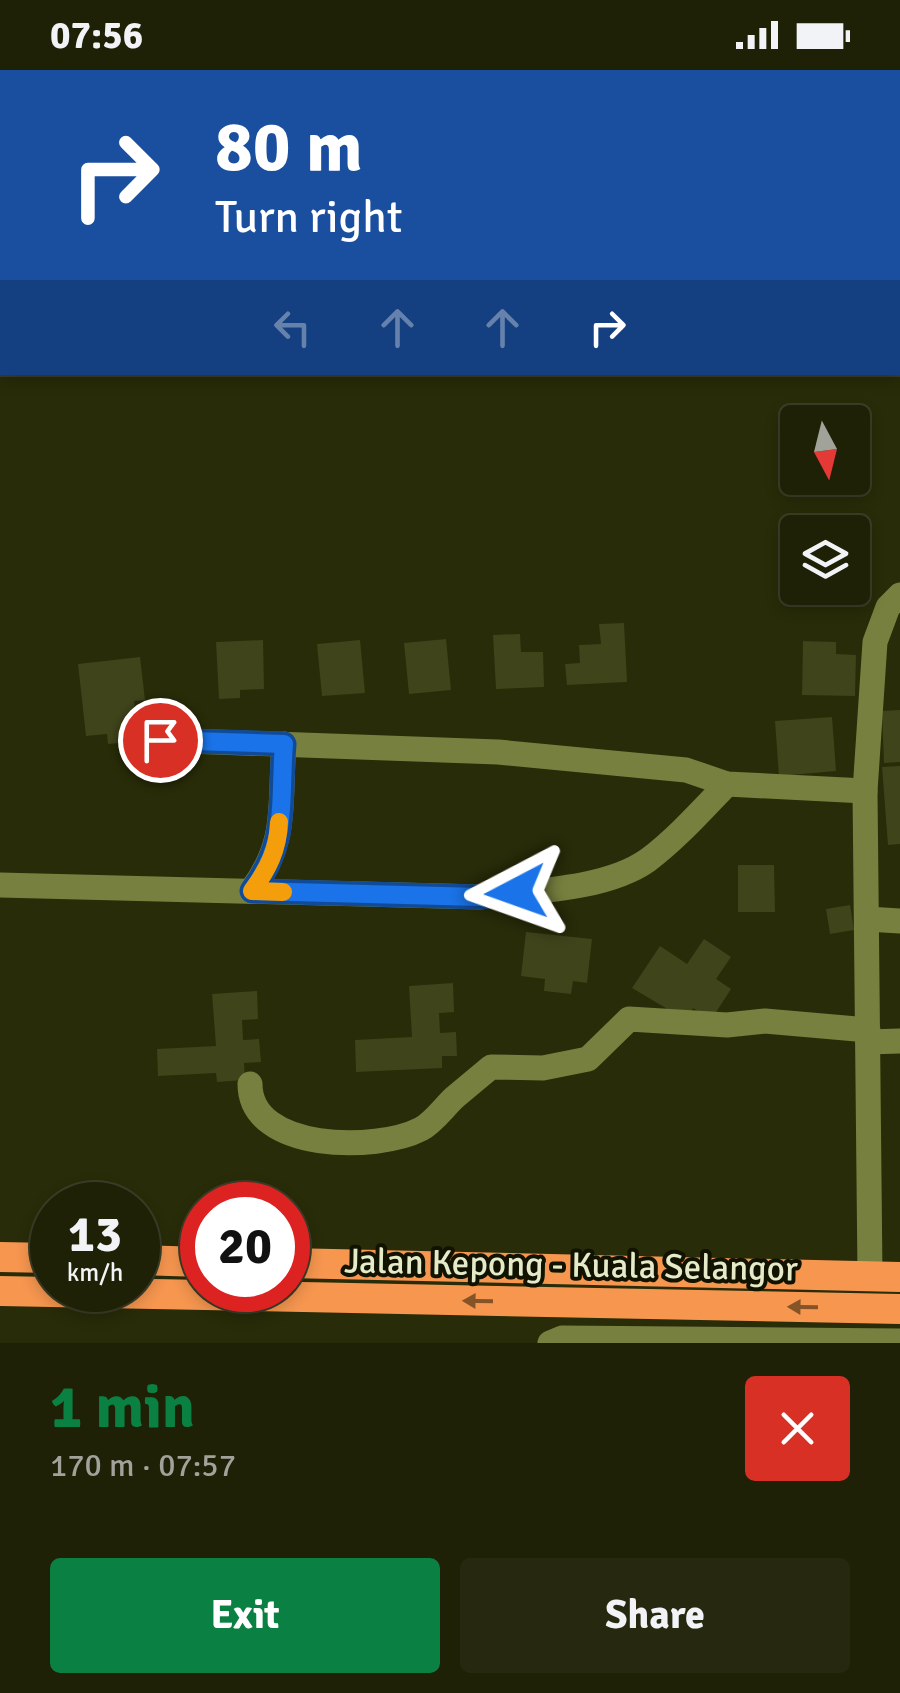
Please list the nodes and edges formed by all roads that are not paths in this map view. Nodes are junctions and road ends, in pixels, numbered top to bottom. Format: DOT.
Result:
graph roads {
  1 [pos="900,595"];
  2 [pos="160,740"];
  3 [pos="284,744"];
  4 [pos="727,784"];
  5 [pos="865,790"];
  6 [pos="0,885"];
  7 [pos="252,891"];
  8 [pos="867,919"];
  9 [pos="900,921"];
  10 [pos="868,1036"];
  11 [pos="900,1041"];
  12 [pos="250,1084"];
  13 [pos="0,1257"];
  14 [pos="30,1258"];
  15 [pos="310,1264"];
  16 [pos="885,1277"];
  17 [pos="0,1291"];
  18 [pos="704,1306"];
  19 [pos="900,1309"];
  20 [pos="900,1341"];
  21 [pos="704,1342"];
  22 [pos="550,1343"];
  1 -- 5 [label="street"];
  2 -- 3 [label="street"];
  3 -- 4 [label="street"];
  3 -- 7 [label="street"];
  4 -- 5 [label="street"];
  4 -- 7 [label="street"];
  5 -- 8 [label="street"];
  6 -- 7 [label="street"];
  8 -- 9 [label="street"];
  8 -- 10 [label="street"];
  10 -- 11 [label="street"];
  10 -- 12 [label="street"];
  10 -- 16 [label="street"];
  13 -- 14 [label="highway"];
  15 -- 16 [label="highway, Jalan Kepong - Kuala Selangor"];
  18 -- 17 [label="highway, Jalan Kepong - Kuala Selangor, one-way"];
  19 -- 18 [label="highway, Jalan Kepong - Kuala Selangor, one-way"];
  18 -- 21 [label="street"];
  20 -- 21 [label="street"];
  21 -- 22 [label="street"];
}
